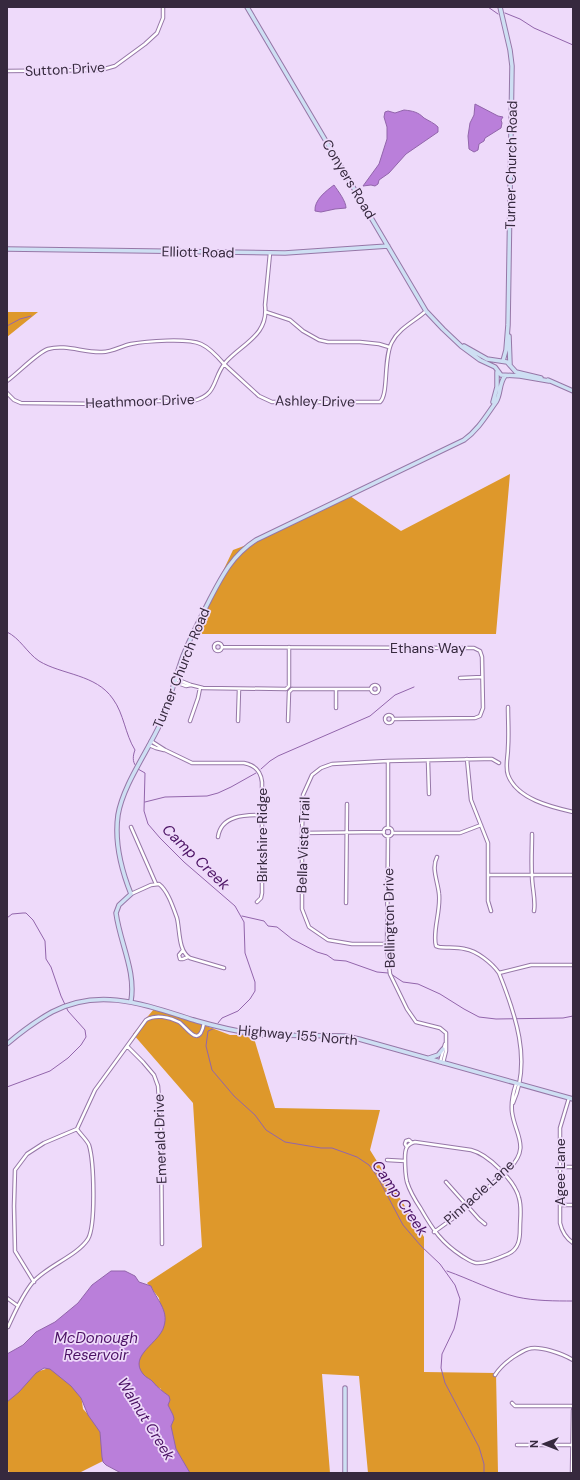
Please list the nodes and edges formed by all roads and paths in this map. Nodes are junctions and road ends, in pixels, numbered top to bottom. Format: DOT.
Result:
graph roads {
  1 [pos="163,7"];
  2 [pos="247,7"];
  3 [pos="500,7"];
  4 [pos="7,71"];
  5 [pos="388,246"];
  6 [pos="7,249"];
  7 [pos="270,253"];
  8 [pos="426,311"];
  9 [pos="266,312"];
  10 [pos="508,325"];
  11 [pos="460,344"];
  12 [pos="389,347"];
  13 [pos="502,362"];
  14 [pos="224,364"];
  15 [pos="510,366"];
  16 [pos="497,370"];
  17 [pos="506,375"];
  18 [pos="7,381"];
  19 [pos="549,381"];
  20 [pos="573,391"];
  21 [pos="7,393"];
  22 [pos="493,404"];
  23 [pos="222,647"];
  24 [pos="289,647"];
  25 [pos="482,677"];
  26 [pos="460,678"];
  27 [pos="175,680"];
  28 [pos="289,686"];
  29 [pos="200,688"];
  30 [pos="239,689"];
  31 [pos="286,689"];
  32 [pos="292,689"];
  33 [pos="336,689"];
  34 [pos="371,689"];
  35 [pos="289,692"];
  36 [pos="336,708"];
  37 [pos="508,708"];
  38 [pos="393,719"];
  39 [pos="190,721"];
  40 [pos="238,721"];
  41 [pos="288,721"];
  42 [pos="150,743"];
  43 [pos="467,759"];
  44 [pos="428,760"];
  45 [pos="388,761"];
  46 [pos="499,762"];
  47 [pos="429,794"];
  48 [pos="347,804"];
  49 [pos="573,812"];
  50 [pos="262,815"];
  51 [pos="481,825"];
  52 [pos="131,827"];
  53 [pos="388,828"];
  54 [pos="346,832"];
  55 [pos="384,832"];
  56 [pos="393,832"];
  57 [pos="302,833"];
  58 [pos="532,834"];
  59 [pos="218,837"];
  60 [pos="388,837"];
  61 [pos="437,857"];
  62 [pos="488,875"];
  63 [pos="531,875"];
  64 [pos="573,875"];
  65 [pos="156,884"];
  66 [pos="131,894"];
  67 [pos="257,902"];
  68 [pos="346,903"];
  69 [pos="491,911"];
  70 [pos="534,911"];
  71 [pos="388,944"];
  72 [pos="183,950"];
  73 [pos="188,957"];
  74 [pos="573,965"];
  75 [pos="224,968"];
  76 [pos="499,973"];
  77 [pos="131,1001"];
  78 [pos="204,1023"];
  79 [pos="446,1042"];
  80 [pos="7,1044"];
  81 [pos="127,1046"];
  82 [pos="443,1049"];
  83 [pos="427,1058"];
  84 [pos="441,1062"];
  85 [pos="517,1084"];
  86 [pos="571,1098"];
  87 [pos="76,1129"];
  88 [pos="387,1160"];
  89 [pos="405,1161"];
  90 [pos="560,1167"];
  91 [pos="573,1167"];
  92 [pos="503,1174"];
  93 [pos="446,1182"];
  94 [pos="560,1205"];
  95 [pos="573,1205"];
  96 [pos="467,1206"];
  97 [pos="485,1224"];
  98 [pos="434,1232"];
  99 [pos="573,1243"];
  100 [pos="162,1244"];
  101 [pos="34,1282"];
  102 [pos="7,1298"];
  103 [pos="18,1306"];
  104 [pos="8,1327"];
  105 [pos="573,1360"];
  106 [pos="495,1375"];
  107 [pos="345,1388"];
  108 [pos="512,1403"];
  109 [pos="573,1406"];
  110 [pos="573,1410"];
  111 [pos="517,1445"];
  112 [pos="572,1445"];
  113 [pos="345,1473"];
  114 [pos="572,1473"];
  1 -- 4 [label="street, Sutton Drive"];
  2 -- 5 [label="street, Conyers Road"];
  3 -- 10 [label="street, Turner Church Road"];
  5 -- 7 [label="street, Elliott Road"];
  5 -- 8 [label="street, Conyers Road"];
  6 -- 7 [label="street, Elliott Road"];
  7 -- 9 [label="street, Heathmoor Drive"];
  8 -- 11 [label="street, Conyers Road"];
  8 -- 12 [label="street, Ashley Drive"];
  9 -- 12 [label="street"];
  9 -- 14 [label="street, Heathmoor Drive"];
  10 -- 13 [label="street, Turner Church Road"];
  10 -- 15 [label="street, Turner Church Road"];
  11 -- 13 [label="street, Conyers Road"];
  11 -- 16 [label="street, Conyers Road"];
  12 -- 14 [label="street, Ashley Drive"];
  13 -- 15 [label="street"];
  13 -- 16 [label="street"];
  14 -- 18 [label="street, Ashley Drive"];
  14 -- 21 [label="street, Heathmoor Drive"];
  15 -- 17 [label="street"];
  15 -- 19 [label="street"];
  16 -- 17 [label="street"];
  16 -- 22 [label="street, Turner Church Road"];
  17 -- 19 [label="street"];
  17 -- 22 [label="street, Turner Church Road"];
  19 -- 20 [label="street"];
  22 -- 27 [label="street, Turner Church Road"];
  23 -- 24 [label="street, Ethans Way"];
  24 -- 25 [label="street, Ethans Way"];
  24 -- 28 [label="street"];
  25 -- 26 [label="street"];
  25 -- 38 [label="street, Ethans Way"];
  27 -- 29 [label="street"];
  27 -- 42 [label="street, Turner Church Road"];
  28 -- 31 [label="street"];
  28 -- 32 [label="street"];
  29 -- 30 [label="street"];
  29 -- 39 [label="street"];
  30 -- 31 [label="street"];
  30 -- 40 [label="street"];
  31 -- 35 [label="street"];
  32 -- 33 [label="street"];
  32 -- 35 [label="street"];
  33 -- 34 [label="street"];
  33 -- 36 [label="street"];
  35 -- 41 [label="street"];
  37 -- 49 [label="street"];
  42 -- 50 [label="street, Birkshire Ridge"];
  42 -- 66 [label="street, Turner Church Road"];
  43 -- 44 [label="street, Bella Vista Trail"];
  43 -- 46 [label="street, Bella Vista Trail"];
  43 -- 51 [label="street"];
  44 -- 45 [label="street, Bella Vista Trail"];
  44 -- 47 [label="street"];
  45 -- 53 [label="street"];
  45 -- 57 [label="street, Bella Vista Trail"];
  48 -- 54 [label="street"];
  50 -- 59 [label="street"];
  50 -- 67 [label="street, Birkshire Ridge"];
  51 -- 56 [label="street"];
  51 -- 62 [label="street"];
  52 -- 65 [label="street"];
  53 -- 55 [label="street"];
  53 -- 56 [label="street"];
  54 -- 55 [label="street"];
  54 -- 57 [label="street"];
  54 -- 68 [label="street"];
  55 -- 60 [label="street"];
  56 -- 60 [label="street"];
  57 -- 71 [label="street, Bella Vista Trail"];
  58 -- 63 [label="street"];
  60 -- 71 [label="street, Bellington Drive"];
  61 -- 76 [label="street"];
  62 -- 63 [label="street"];
  62 -- 69 [label="street"];
  63 -- 64 [label="street"];
  63 -- 70 [label="street"];
  65 -- 66 [label="street"];
  65 -- 72 [label="street"];
  66 -- 77 [label="street"];
  71 -- 79 [label="street, Bellington Drive"];
  72 -- 73 [label="street"];
  72 -- 73 [label="street"];
  73 -- 75 [label="street"];
  74 -- 76 [label="street"];
  76 -- 85 [label="street, Pinnacle Lane"];
  77 -- 78 [label="street, Highway 155 North"];
  77 -- 80 [label="street, Highway 155 North"];
  78 -- 81 [label="street"];
  78 -- 83 [label="street, Highway 155 North"];
  79 -- 82 [label="street"];
  79 -- 84 [label="street"];
  81 -- 87 [label="street"];
  81 -- 100 [label="street, Emerald Drive"];
  82 -- 83 [label="street"];
  82 -- 84 [label="street"];
  83 -- 84 [label="street, Highway 155 North"];
  84 -- 85 [label="street, Highway 155 North"];
  85 -- 86 [label="street, Highway 155 North"];
  85 -- 92 [label="street, Pinnacle Lane"];
  86 -- 90 [label="street, Agee Lane"];
  87 -- 101 [label="street"];
  87 -- 101 [label="street"];
  88 -- 89 [label="street"];
  89 -- 92 [label="street"];
  89 -- 98 [label="street"];
  90 -- 91 [label="street"];
  90 -- 94 [label="street, Agee Lane"];
  92 -- 96 [label="street, Pinnacle Lane"];
  92 -- 98 [label="street"];
  93 -- 96 [label="street"];
  94 -- 95 [label="street"];
  94 -- 99 [label="street, Agee Lane"];
  96 -- 97 [label="street"];
  96 -- 98 [label="street, Pinnacle Lane"];
  101 -- 103 [label="street"];
  102 -- 103 [label="street"];
  103 -- 104 [label="street"];
  105 -- 106 [label="street"];
  107 -- 113 [label="street"];
  108 -- 109 [label="street"];
  110 -- 112 [label="street"];
  111 -- 112 [label="street"];
  112 -- 114 [label="street"];
}
